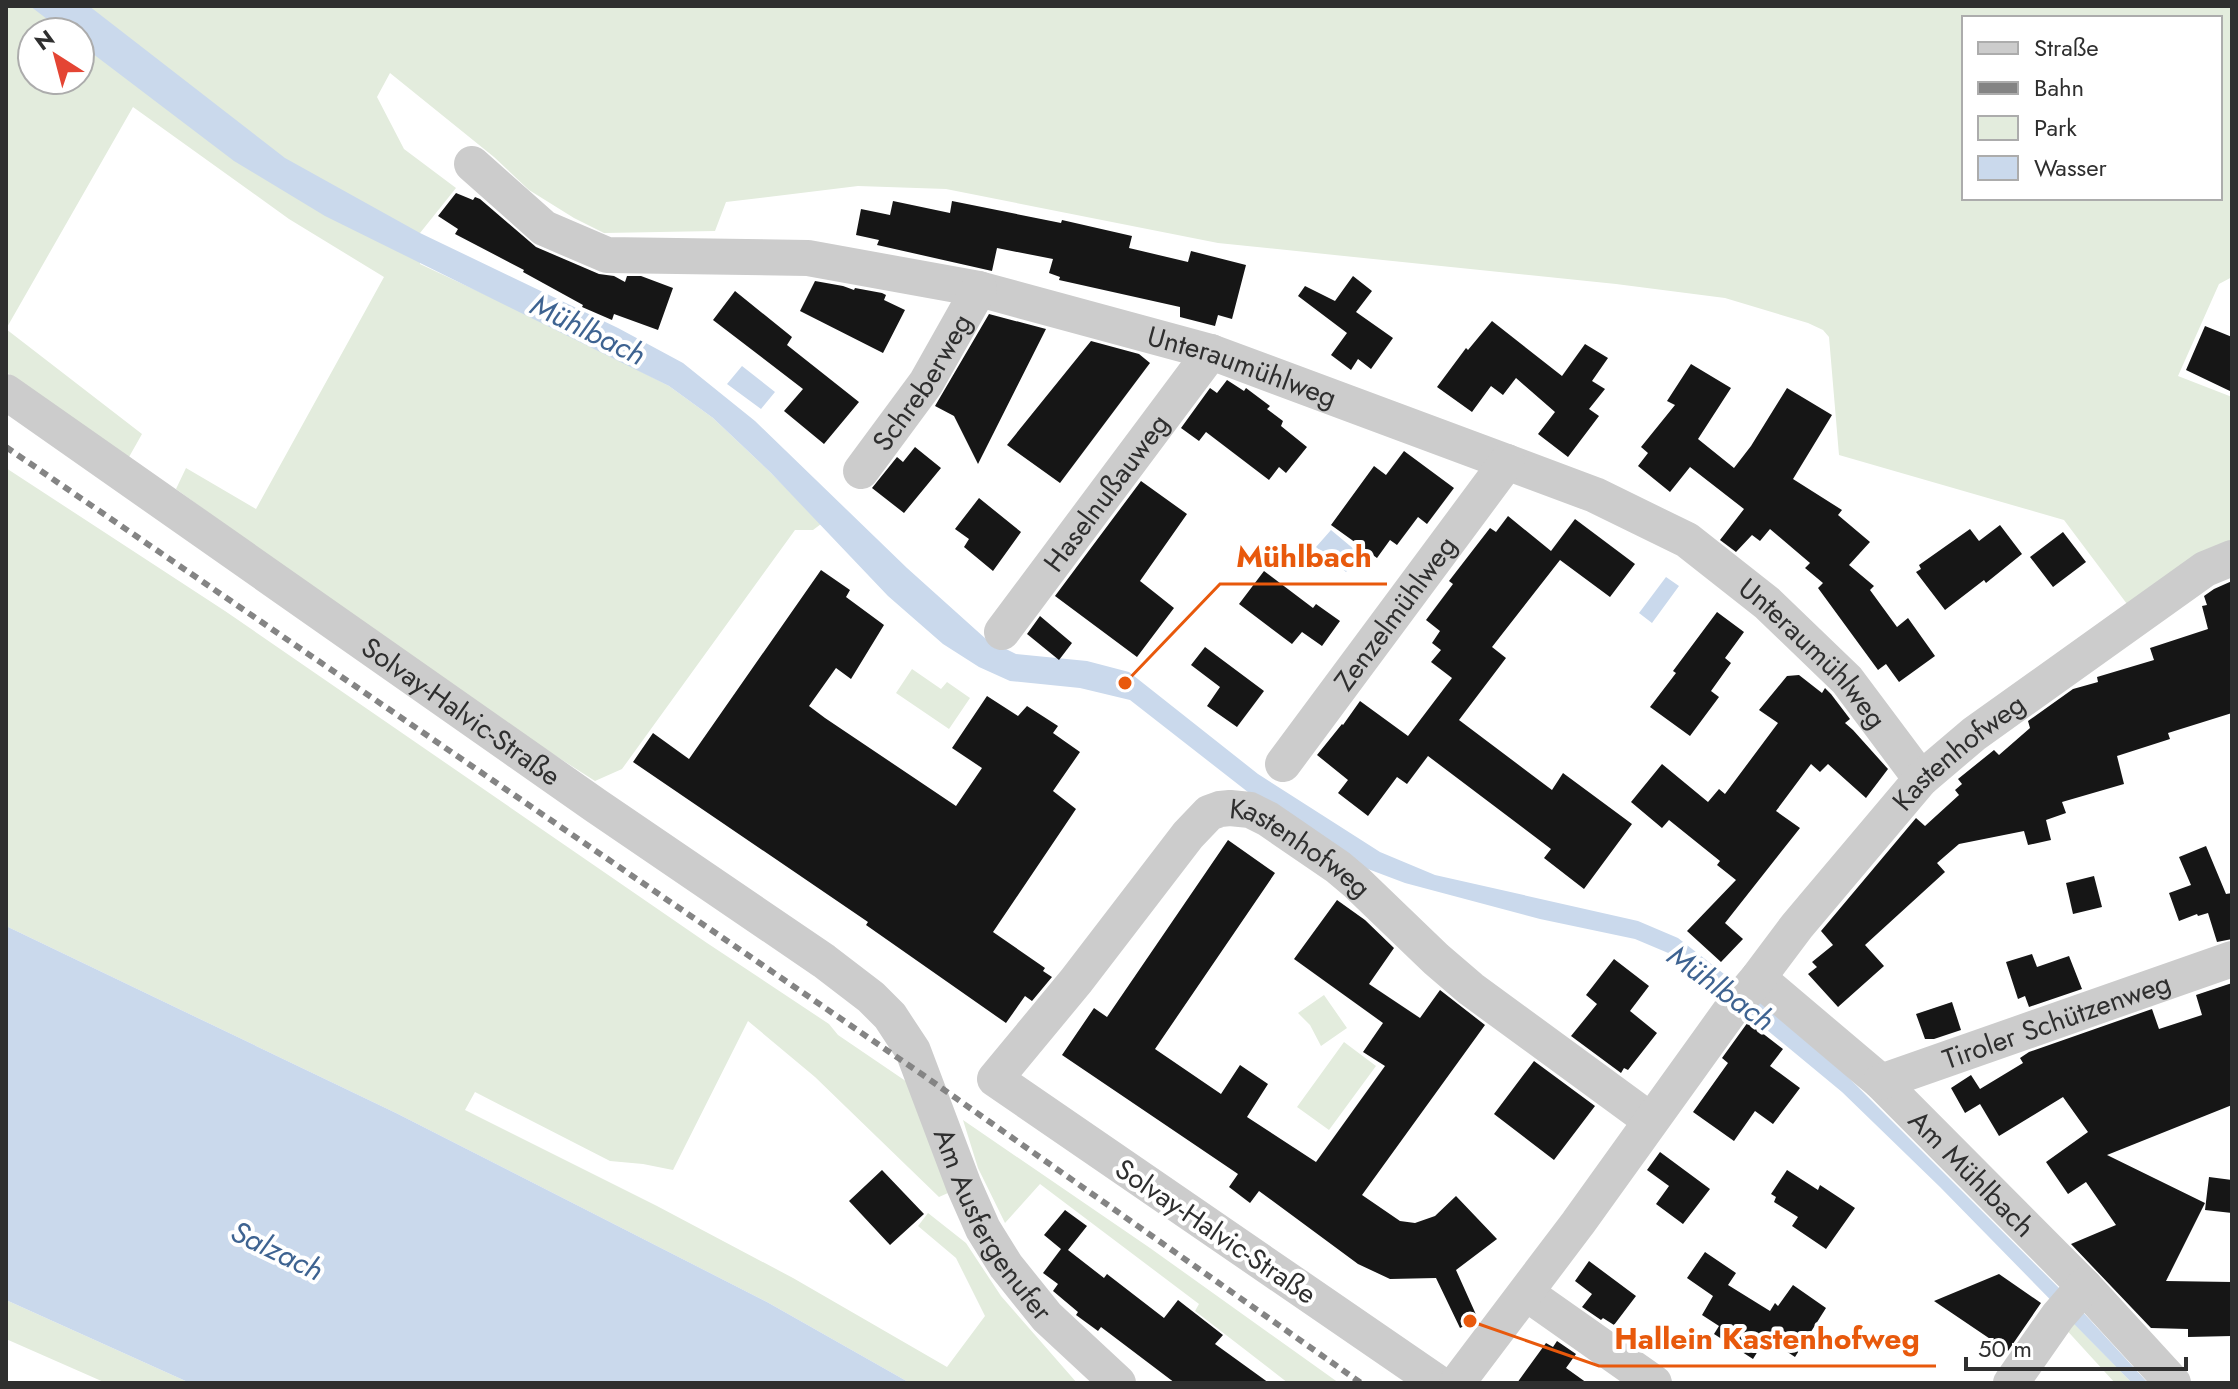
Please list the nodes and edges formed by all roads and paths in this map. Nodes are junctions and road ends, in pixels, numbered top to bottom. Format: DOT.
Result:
graph roads {
  1 [pos="472,164"];
  2 [pos="979,289"];
  3 [pos="1211,352"];
  4 [pos="6,392"];
  5 [pos="1507,462"];
  6 [pos="861,471"];
  7 [pos="2232,558"];
  8 [pos="1002,632"];
  9 [pos="1283,764"];
  10 [pos="1921,779"];
  11 [pos="2232,959"];
  12 [pos="1746,993"];
  13 [pos="907,1039"];
  14 [pos="995,1079"];
  15 [pos="1881,1082"];
  16 [pos="1650,1120"];
  17 [pos="1526,1293"];
  18 [pos="2072,1300"];
  19 [pos="1118,1383"];
  20 [pos="1438,1383"];
  21 [pos="1457,1383"];
  22 [pos="1654,1383"];
  23 [pos="2011,1383"];
  24 [pos="2173,1383"];
  1 -- 2 [label="street, Unteraumühlweg"];
  2 -- 3 [label="street, Unteraumühlweg"];
  2 -- 6 [label="street, Schreberweg"];
  3 -- 5 [label="street, Unteraumühlweg"];
  3 -- 8 [label="street, Haselnußauweg"];
  4 -- 13 [label="street, Solvay-Halvic-Straße"];
  5 -- 9 [label="street, Zenzelmühlweg"];
  5 -- 10 [label="street, Unteraumühlweg"];
  7 -- 10 [label="street, Kastenhofweg"];
  10 -- 12 [label="street, Kastenhofweg"];
  11 -- 15 [label="street, Tiroler Schützenweg"];
  12 -- 15 [label="street, Am Mühlbach"];
  12 -- 16 [label="street, Kastenhofweg"];
  13 -- 19 [label="street, Am Ausfergenufer"];
  14 -- 16 [label="street, Kastenhofweg"];
  14 -- 20 [label="street, Solvay-Halvic-Straße"];
  15 -- 18 [label="street, Am Mühlbach"];
  16 -- 17 [label="street, Kastenhofweg"];
  17 -- 21 [label="street, Kastenhofweg"];
  17 -- 22 [label="street"];
  18 -- 23 [label="street"];
  18 -- 24 [label="street, Am Mühlbach"];
}
